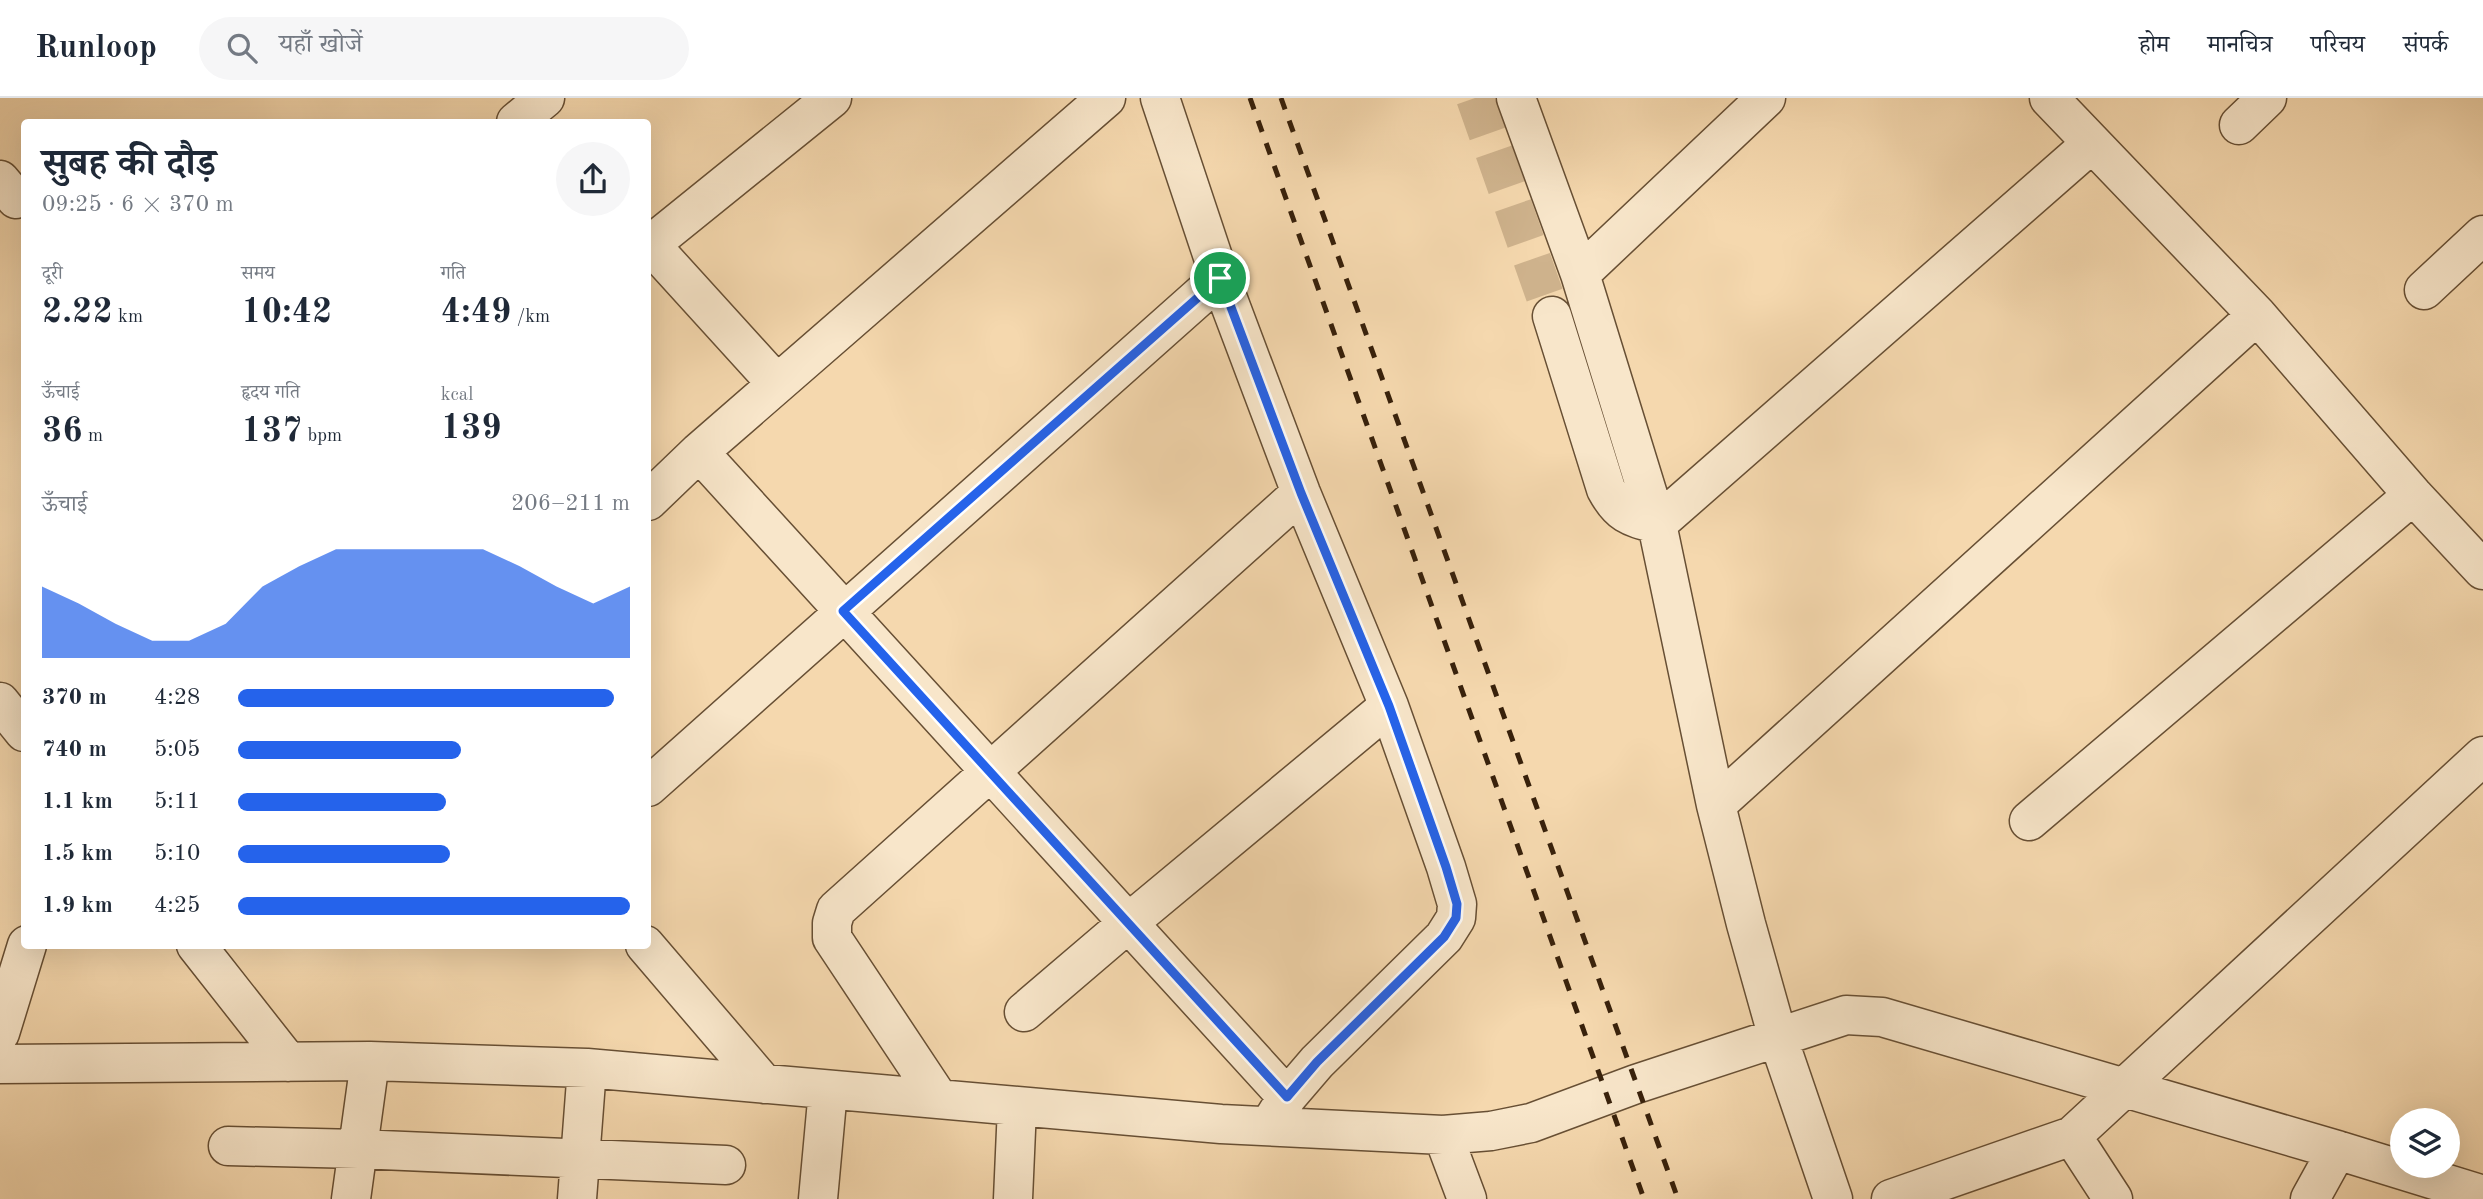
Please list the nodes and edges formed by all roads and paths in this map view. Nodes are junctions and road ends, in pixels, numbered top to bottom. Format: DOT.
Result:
graph roads {
  1 [pos="832,98"];
  2 [pos="1106,98"];
  3 [pos="1160,98"];
  4 [pos="1516,98"];
  5 [pos="1766,98"];
  6 [pos="2049,98"];
  7 [pos="2267,98"];
  8 [pos="2239,125"];
  9 [pos="2091,144"];
  10 [pos="2483,235"];
  11 [pos="654,260"];
  12 [pos="1580,274"];
  13 [pos="1220,278"];
  14 [pos="2424,290"];
  15 [pos="1552,316"];
  16 [pos="2256,316"];
  17 [pos="777,384"];
  18 [pos="699,452"];
  19 [pos="1301,493"];
  20 [pos="2413,495"];
  21 [pos="651,498"];
  22 [pos="1657,524"];
  23 [pos="2483,569"];
  24 [pos="843,611"];
  25 [pos="1389,706"];
  26 [pos="2483,756"];
  27 [pos="990,774"];
  28 [pos="651,784"];
  29 [pos="1716,805"];
  30 [pos="2029,821"];
  31 [pos="1127,924"];
  32 [pos="26,949"];
  33 [pos="203,949"];
  34 [pos="648,949"];
  35 [pos="1024,1012"];
  36 [pos="0,1033"];
  37 [pos="1778,1038"];
  38 [pos="370,1061"];
  39 [pos="288,1062"];
  40 [pos="0,1064"];
  41 [pos="586,1069"];
  42 [pos="764,1084"];
  43 [pos="2124,1088"];
  44 [pos="828,1090"];
  45 [pos="939,1099"];
  46 [pos="1017,1107"];
  47 [pos="1278,1112"];
  48 [pos="1443,1135"];
  49 [pos="2072,1136"];
  50 [pos="228,1146"];
  51 [pos="358,1149"];
  52 [pos="2337,1150"];
  53 [pos="581,1158"];
  54 [pos="726,1165"];
  55 [pos="2483,1195"];
  56 [pos="351,1199"];
  57 [pos="577,1199"];
  58 [pos="818,1199"];
  59 [pos="1013,1199"];
  60 [pos="1467,1199"];
  61 [pos="1833,1199"];
  62 [pos="1891,1199"];
  63 [pos="2113,1199"];
  64 [pos="2310,1199"];
  1 -- 11 [label="street"];
  2 -- 17 [label="street"];
  3 -- 13 [label="street"];
  4 -- 12 [label="street"];
  5 -- 12 [label="street"];
  6 -- 9 [label="street"];
  7 -- 8 [label="street"];
  9 -- 16 [label="street"];
  9 -- 22 [label="street"];
  10 -- 14 [label="street"];
  11 -- 17 [label="street"];
  12 -- 22 [label="street"];
  13 -- 19 [label="street"];
  13 -- 24 [label="street"];
  15 -- 22 [label="street"];
  16 -- 20 [label="street"];
  16 -- 29 [label="street"];
  17 -- 18 [label="street"];
  18 -- 21 [label="street"];
  18 -- 24 [label="street"];
  19 -- 25 [label="street"];
  19 -- 27 [label="street"];
  20 -- 23 [label="street"];
  20 -- 30 [label="street"];
  22 -- 29 [label="street"];
  24 -- 27 [label="street"];
  24 -- 28 [label="street"];
  25 -- 31 [label="street"];
  25 -- 47 [label="street"];
  26 -- 43 [label="street"];
  27 -- 31 [label="street"];
  27 -- 45 [label="street"];
  29 -- 37 [label="street"];
  31 -- 35 [label="street"];
  31 -- 47 [label="street"];
  32 -- 36 [label="street"];
  33 -- 39 [label="street"];
  34 -- 42 [label="street"];
  37 -- 43 [label="street"];
  37 -- 48 [label="street"];
  37 -- 61 [label="street"];
  38 -- 39 [label="street"];
  38 -- 41 [label="street"];
  38 -- 51 [label="street"];
  39 -- 40 [label="street"];
  41 -- 42 [label="street"];
  41 -- 53 [label="street"];
  42 -- 44 [label="street"];
  43 -- 49 [label="street"];
  43 -- 52 [label="street"];
  44 -- 45 [label="street"];
  44 -- 58 [label="street"];
  45 -- 46 [label="street"];
  46 -- 47 [label="street"];
  46 -- 59 [label="street"];
  47 -- 48 [label="street"];
  48 -- 60 [label="street"];
  49 -- 62 [label="street"];
  49 -- 63 [label="street"];
  50 -- 51 [label="street"];
  51 -- 53 [label="street"];
  51 -- 56 [label="street"];
  52 -- 55 [label="street"];
  52 -- 64 [label="street"];
  53 -- 54 [label="street"];
  53 -- 57 [label="street"];
}
